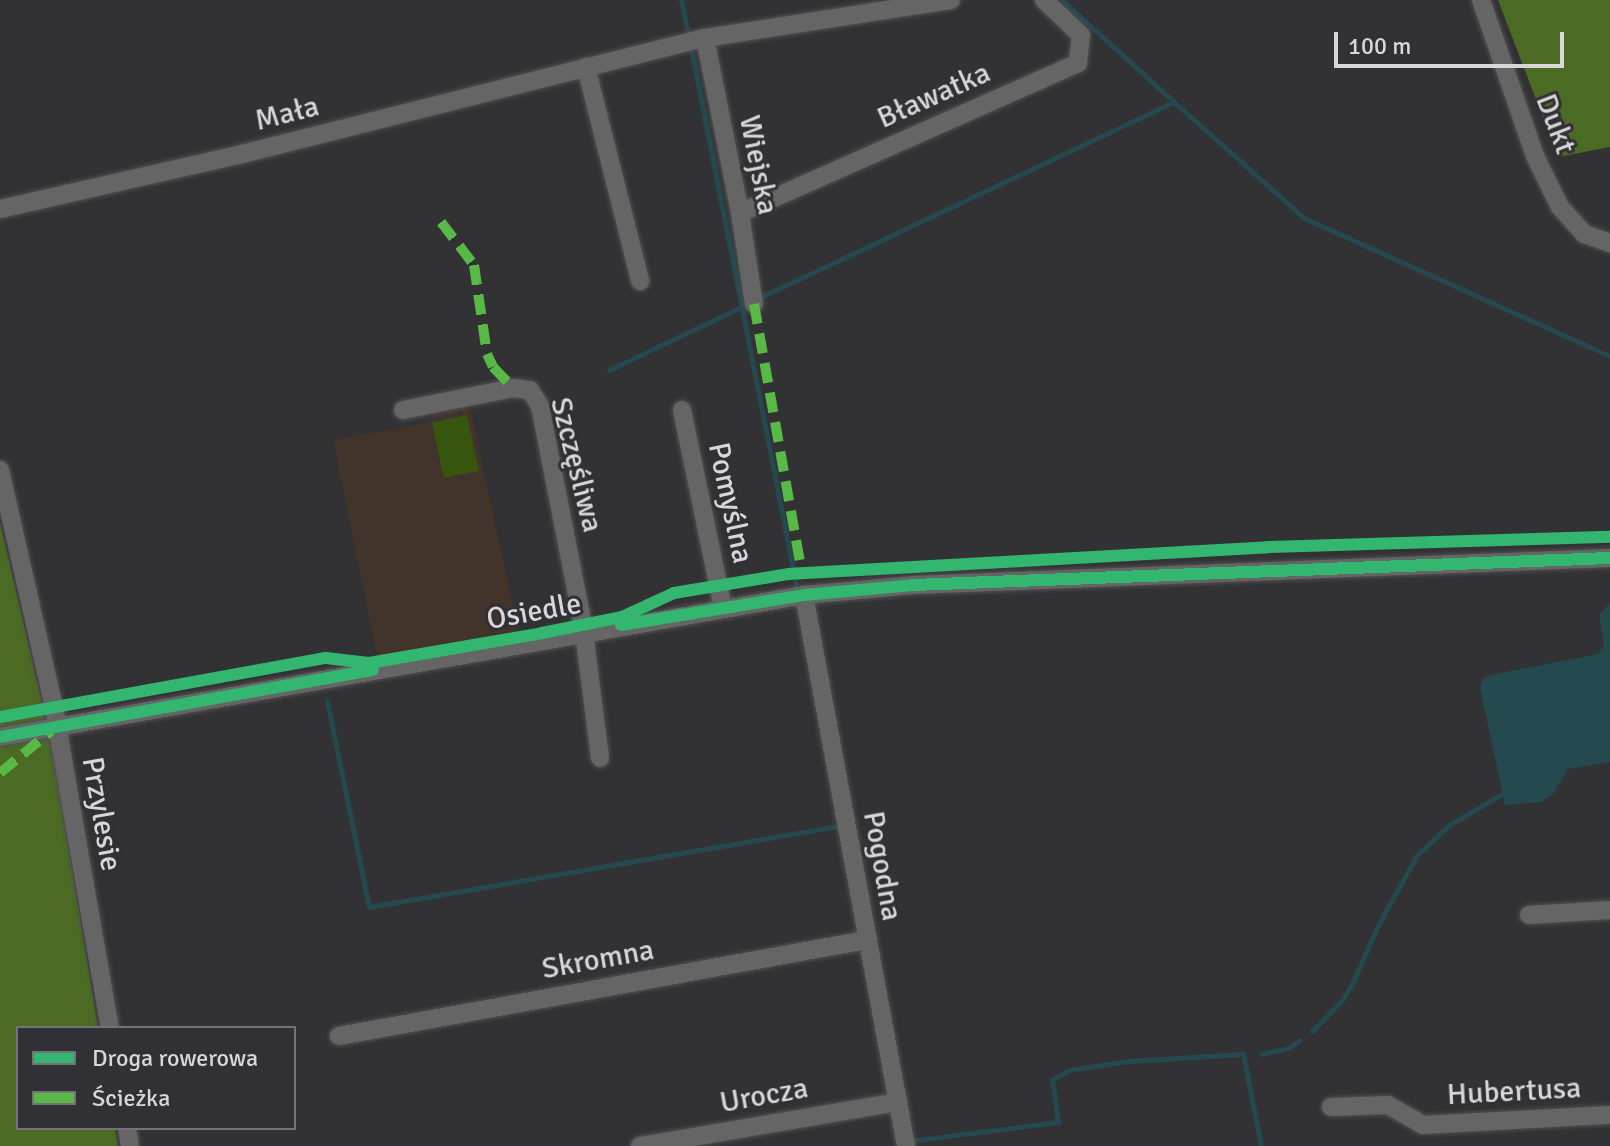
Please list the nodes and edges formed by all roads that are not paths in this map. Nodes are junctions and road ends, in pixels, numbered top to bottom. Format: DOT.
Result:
graph roads {
  1 [pos="951,0"];
  2 [pos="1044,0"];
  3 [pos="1481,0"];
  4 [pos="705,38"];
  5 [pos="586,67"];
  6 [pos="0,209"];
  7 [pos="740,213"];
  8 [pos="1610,243"];
  9 [pos="640,281"];
  10 [pos="754,304"];
  11 [pos="403,410"];
  12 [pos="682,410"];
  13 [pos="0,470"];
  14 [pos="1610,558"];
  15 [pos="804,595"];
  16 [pos="723,608"];
  17 [pos="584,632"];
  18 [pos="57,726"];
  19 [pos="0,737"];
  20 [pos="600,758"];
  21 [pos="1610,910"];
  22 [pos="1529,915"];
  23 [pos="866,940"];
  24 [pos="110,1026"];
  25 [pos="339,1036"];
  26 [pos="898,1102"];
  27 [pos="1331,1107"];
  28 [pos="1610,1115"];
  29 [pos="640,1146"];
  30 [pos="906,1146"];
  1 -- 4 [label="street, Mała"];
  2 -- 7 [label="street, Bławatka"];
  3 -- 8 [label="street, Dukt"];
  4 -- 5 [label="street, Mała"];
  4 -- 7 [label="street, Wiejska"];
  5 -- 6 [label="street, Mała"];
  5 -- 9 [label="street"];
  7 -- 10 [label="street, Wiejska"];
  11 -- 17 [label="street, Szczęśliwa"];
  12 -- 16 [label="street, Pomyślna"];
  13 -- 18 [label="street, Przylesie"];
  14 -- 15 [label="street, Osiedle"];
  15 -- 16 [label="street, Osiedle"];
  15 -- 23 [label="street, Pogodna"];
  16 -- 17 [label="street, Osiedle"];
  17 -- 18 [label="street, Osiedle"];
  17 -- 20 [label="street"];
  18 -- 19 [label="street, Osiedle"];
  18 -- 24 [label="street, Przylesie"];
  21 -- 22 [label="street"];
  23 -- 25 [label="street, Skromna"];
  23 -- 26 [label="street, Pogodna"];
  26 -- 29 [label="street, Urocza"];
  26 -- 30 [label="street, Pogodna"];
  27 -- 28 [label="street, Hubertusa"];
}
